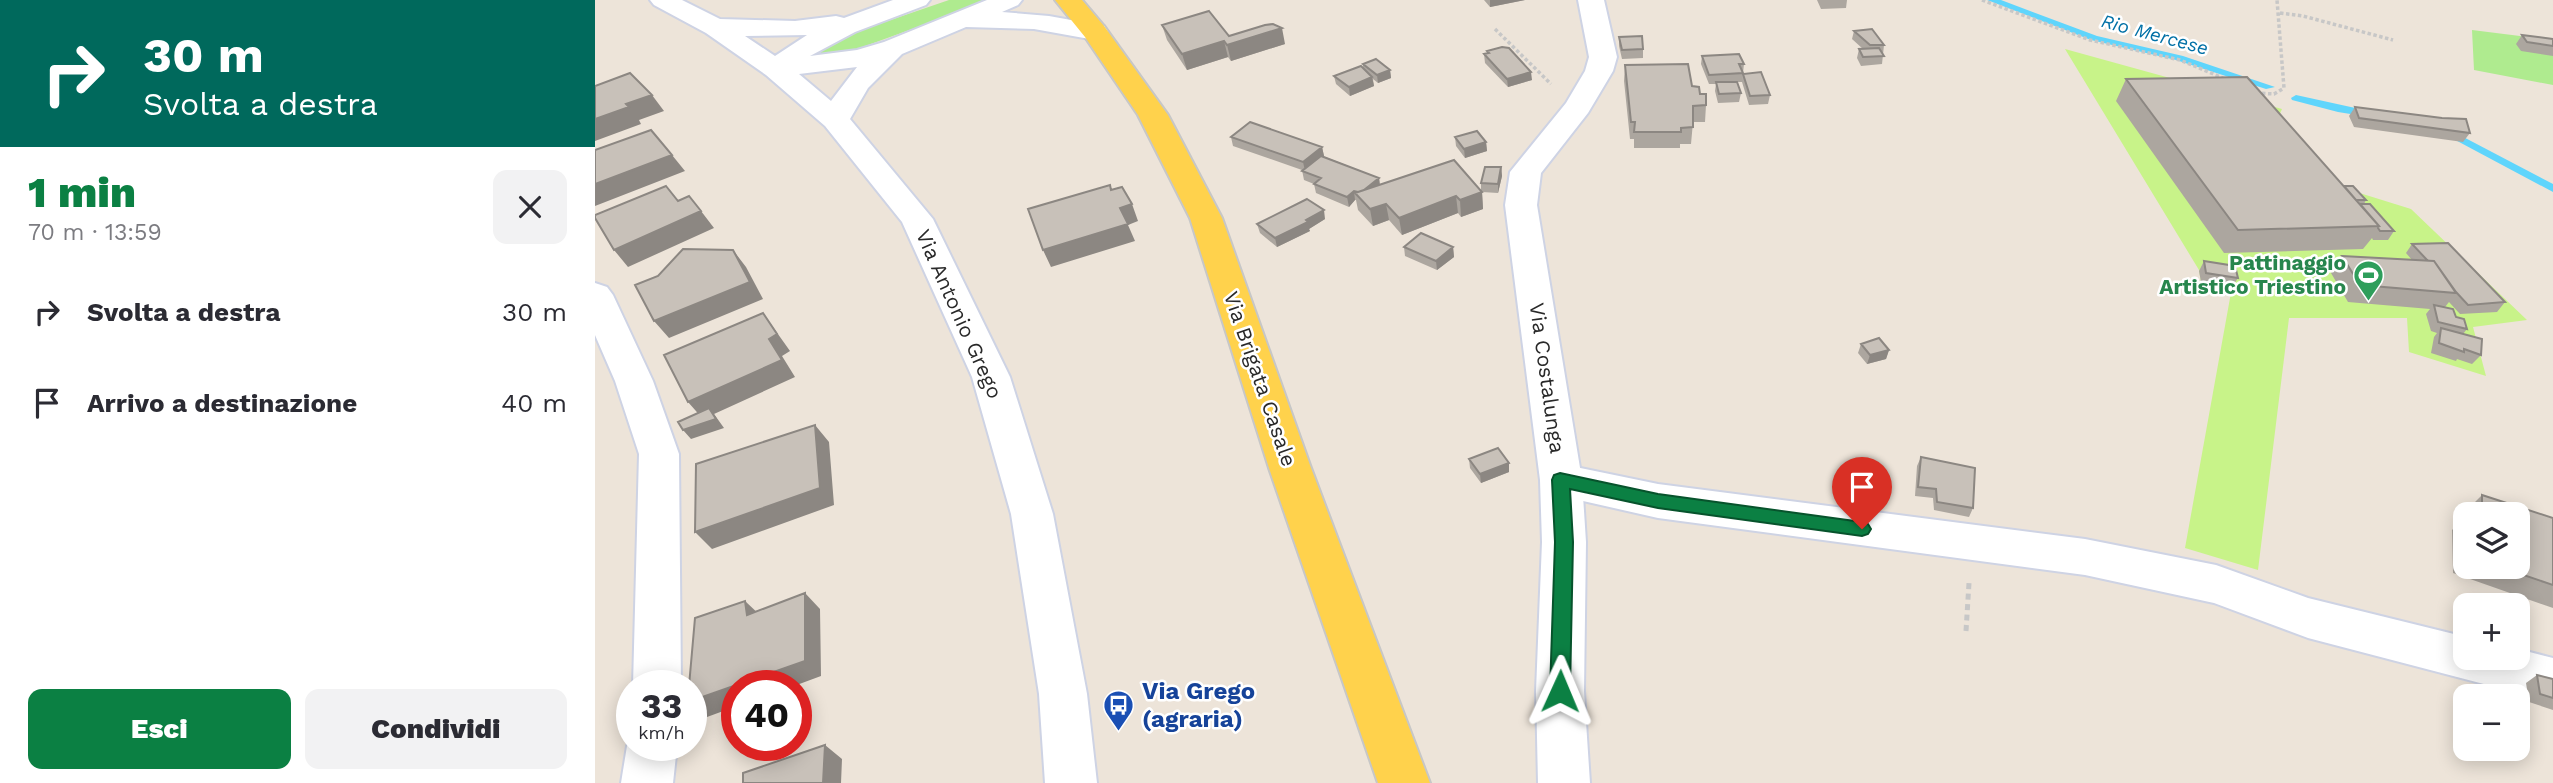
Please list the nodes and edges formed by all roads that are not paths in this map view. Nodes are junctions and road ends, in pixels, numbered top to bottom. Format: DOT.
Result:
graph roads {
  1 [pos="663,0"];
  2 [pos="917,0"];
  3 [pos="1009,0"];
  4 [pos="1068,0"];
  5 [pos="1591,0"];
  6 [pos="859,20"];
  7 [pos="957,23"];
  8 [pos="715,27"];
  9 [pos="1095,32"];
  10 [pos="894,48"];
  11 [pos="776,69"];
  12 [pos="835,120"];
  13 [pos="595,295"];
  14 [pos="1560,480"];
  15 [pos="2453,654"];
  16 [pos="657,670"];
  17 [pos="2514,670"];
  18 [pos="2553,680"];
  19 [pos="650,761"];
  20 [pos="647,783"];
  21 [pos="1071,783"];
  22 [pos="1404,783"];
  23 [pos="1564,783"];
  1 -- 8 [label="street, Via Antonio Grego"];
  2 -- 6 [label="street"];
  3 -- 7 [label="street"];
  4 -- 9 [label="main road, Via Brigata Casale"];
  5 -- 14 [label="street, Via Costalunga"];
  6 -- 8 [label="street"];
  6 -- 11 [label="street"];
  7 -- 9 [label="street"];
  7 -- 10 [label="street"];
  8 -- 11 [label="street, Via Antonio Grego"];
  9 -- 22 [label="main road, Via Brigata Casale"];
  10 -- 11 [label="street"];
  10 -- 12 [label="street"];
  11 -- 12 [label="street, Via Antonio Grego"];
  12 -- 21 [label="street, Via Antonio Grego"];
  13 -- 16 [label="street"];
  14 -- 15 [label="street"];
  14 -- 23 [label="street, Via Costalunga"];
  17 -- 18 [label="street"];
  19 -- 20 [label="street"];
}
